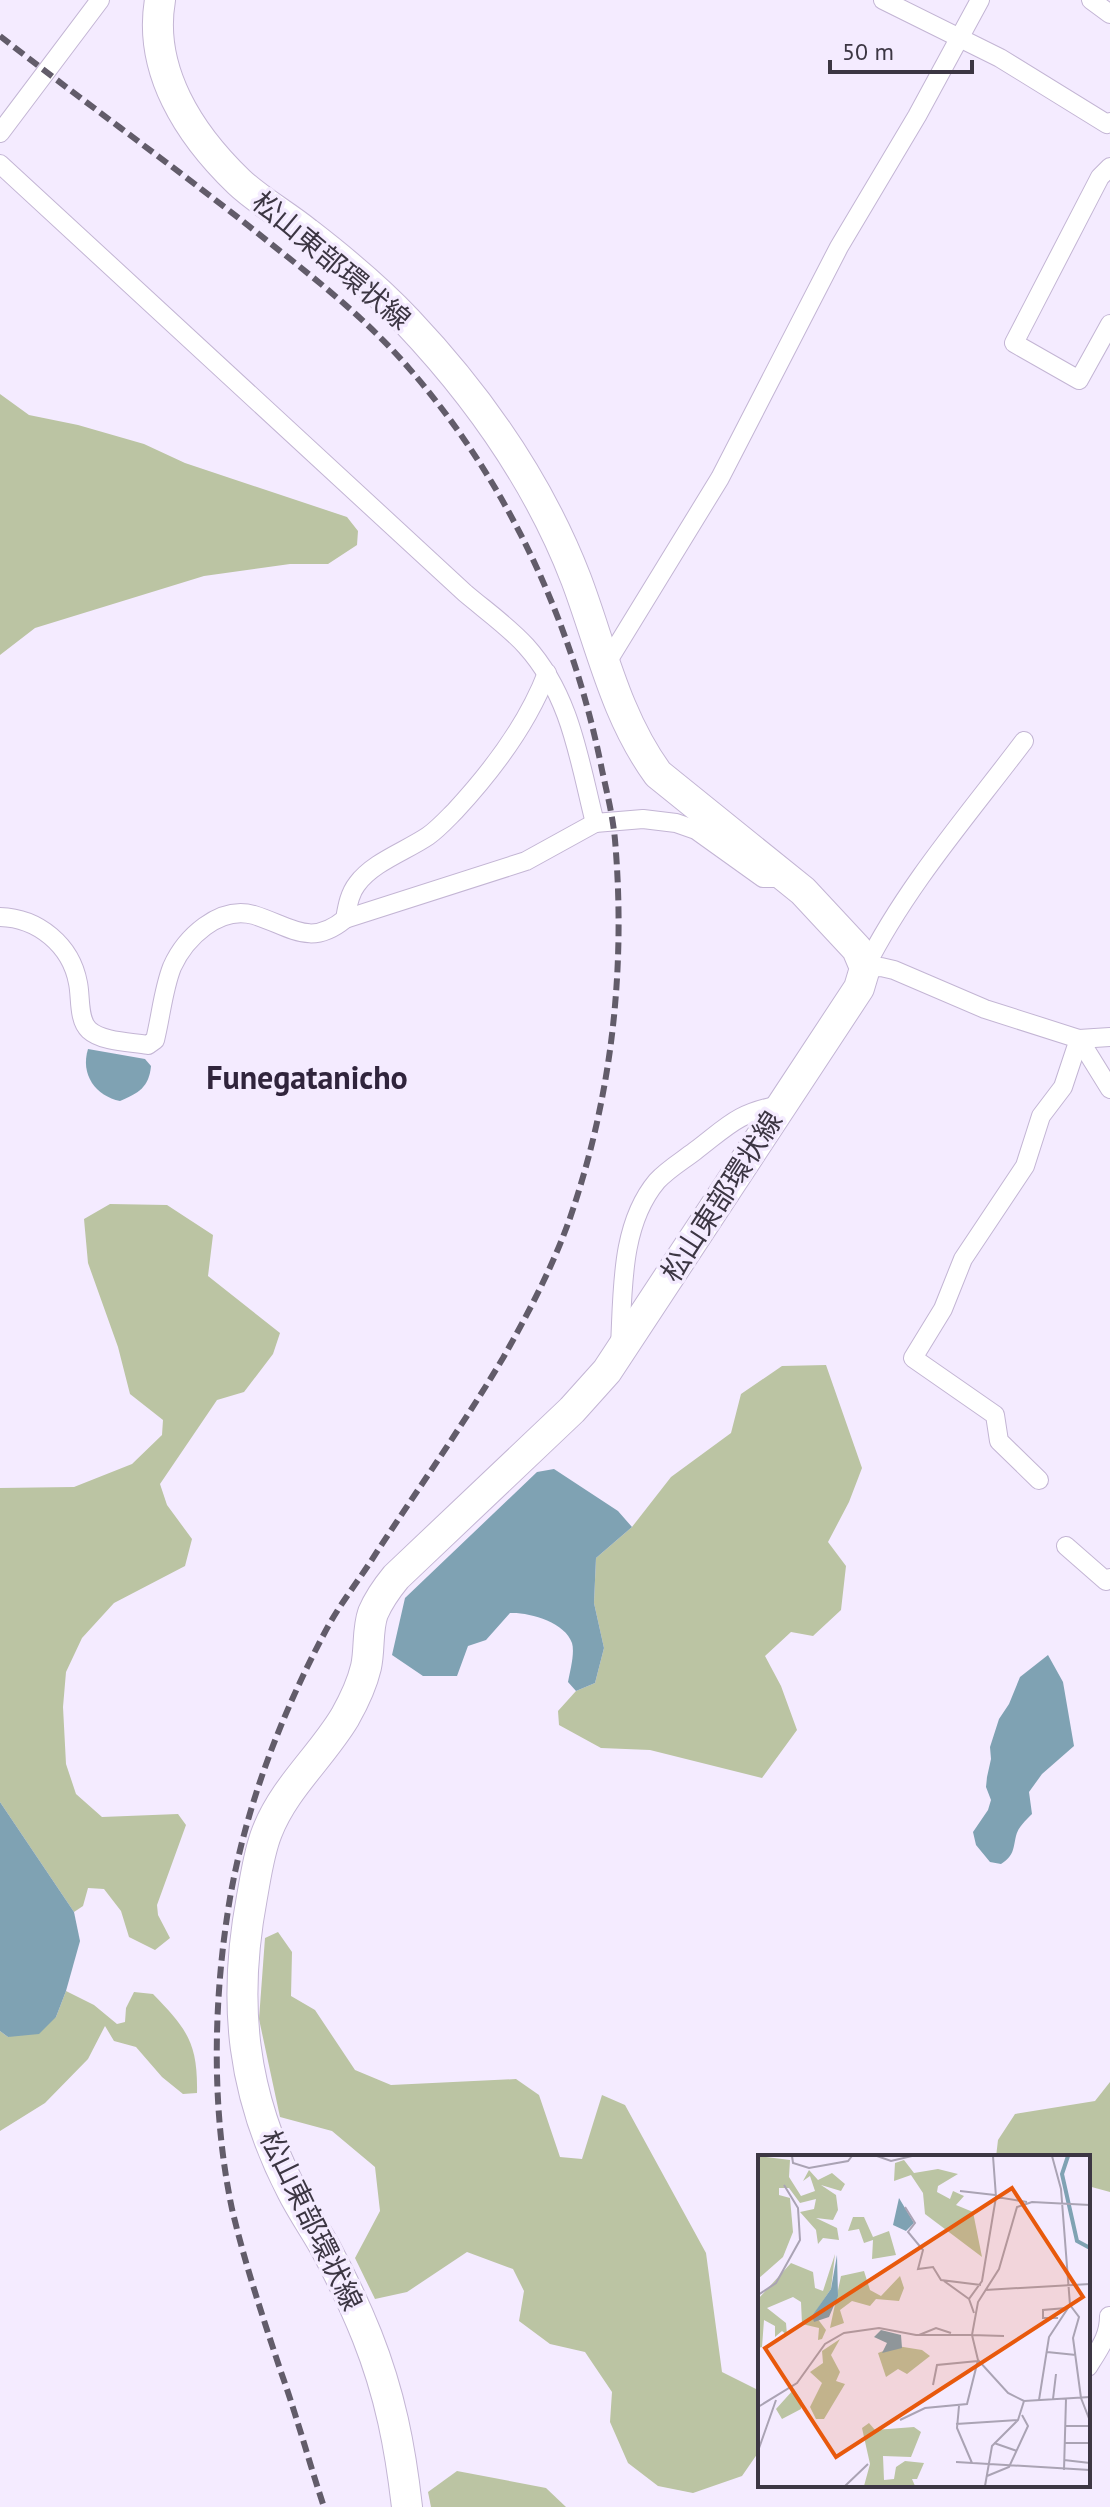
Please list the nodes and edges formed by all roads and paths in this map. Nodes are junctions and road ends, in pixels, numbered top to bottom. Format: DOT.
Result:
graph roads {
  1 [pos="100,0"];
  2 [pos="160,0"];
  3 [pos="883,0"];
  4 [pos="980,0"];
  5 [pos="1091,0"];
  6 [pos="1110,14"];
  7 [pos="960,37"];
  8 [pos="1109,126"];
  9 [pos="0,133"];
  10 [pos="0,164"];
  11 [pos="1110,167"];
  12 [pos="1110,324"];
  13 [pos="606,664"];
  14 [pos="547,673"];
  15 [pos="1024,741"];
  16 [pos="595,823"];
  17 [pos="788,878"];
  18 [pos="0,917"];
  19 [pos="345,919"];
  20 [pos="865,968"];
  21 [pos="1110,1037"];
  22 [pos="1079,1039"];
  23 [pos="1110,1089"];
  24 [pos="780,1105"];
  25 [pos="619,1352"];
  26 [pos="1039,1480"];
  27 [pos="1066,1546"];
  28 [pos="1110,1578"];
  29 [pos="1109,2316"];
  30 [pos="1090,2364"];
  31 [pos="407,2507"];
  1 -- 9 [label="street"];
  2 -- 13 [label="main road, 松山東部環状線"];
  3 -- 7 [label="street"];
  4 -- 7 [label="street"];
  5 -- 6 [label="street"];
  7 -- 8 [label="street"];
  7 -- 13 [label="street"];
  10 -- 14 [label="street"];
  11 -- 12 [label="street"];
  13 -- 17 [label="main road, 松山東部環状線"];
  14 -- 16 [label="street"];
  14 -- 19 [label="street"];
  15 -- 20 [label="street"];
  16 -- 17 [label="street"];
  16 -- 19 [label="street"];
  17 -- 20 [label="main road, 松山東部環状線"];
  18 -- 19 [label="street"];
  20 -- 22 [label="street"];
  20 -- 24 [label="main road, 松山東部環状線"];
  21 -- 22 [label="street"];
  22 -- 23 [label="street"];
  22 -- 26 [label="street"];
  24 -- 25 [label="main road, 松山東部環状線"];
  24 -- 25 [label="street"];
  25 -- 31 [label="main road, 松山東部環状線"];
  27 -- 28 [label="street"];
  29 -- 30 [label="street"];
}
